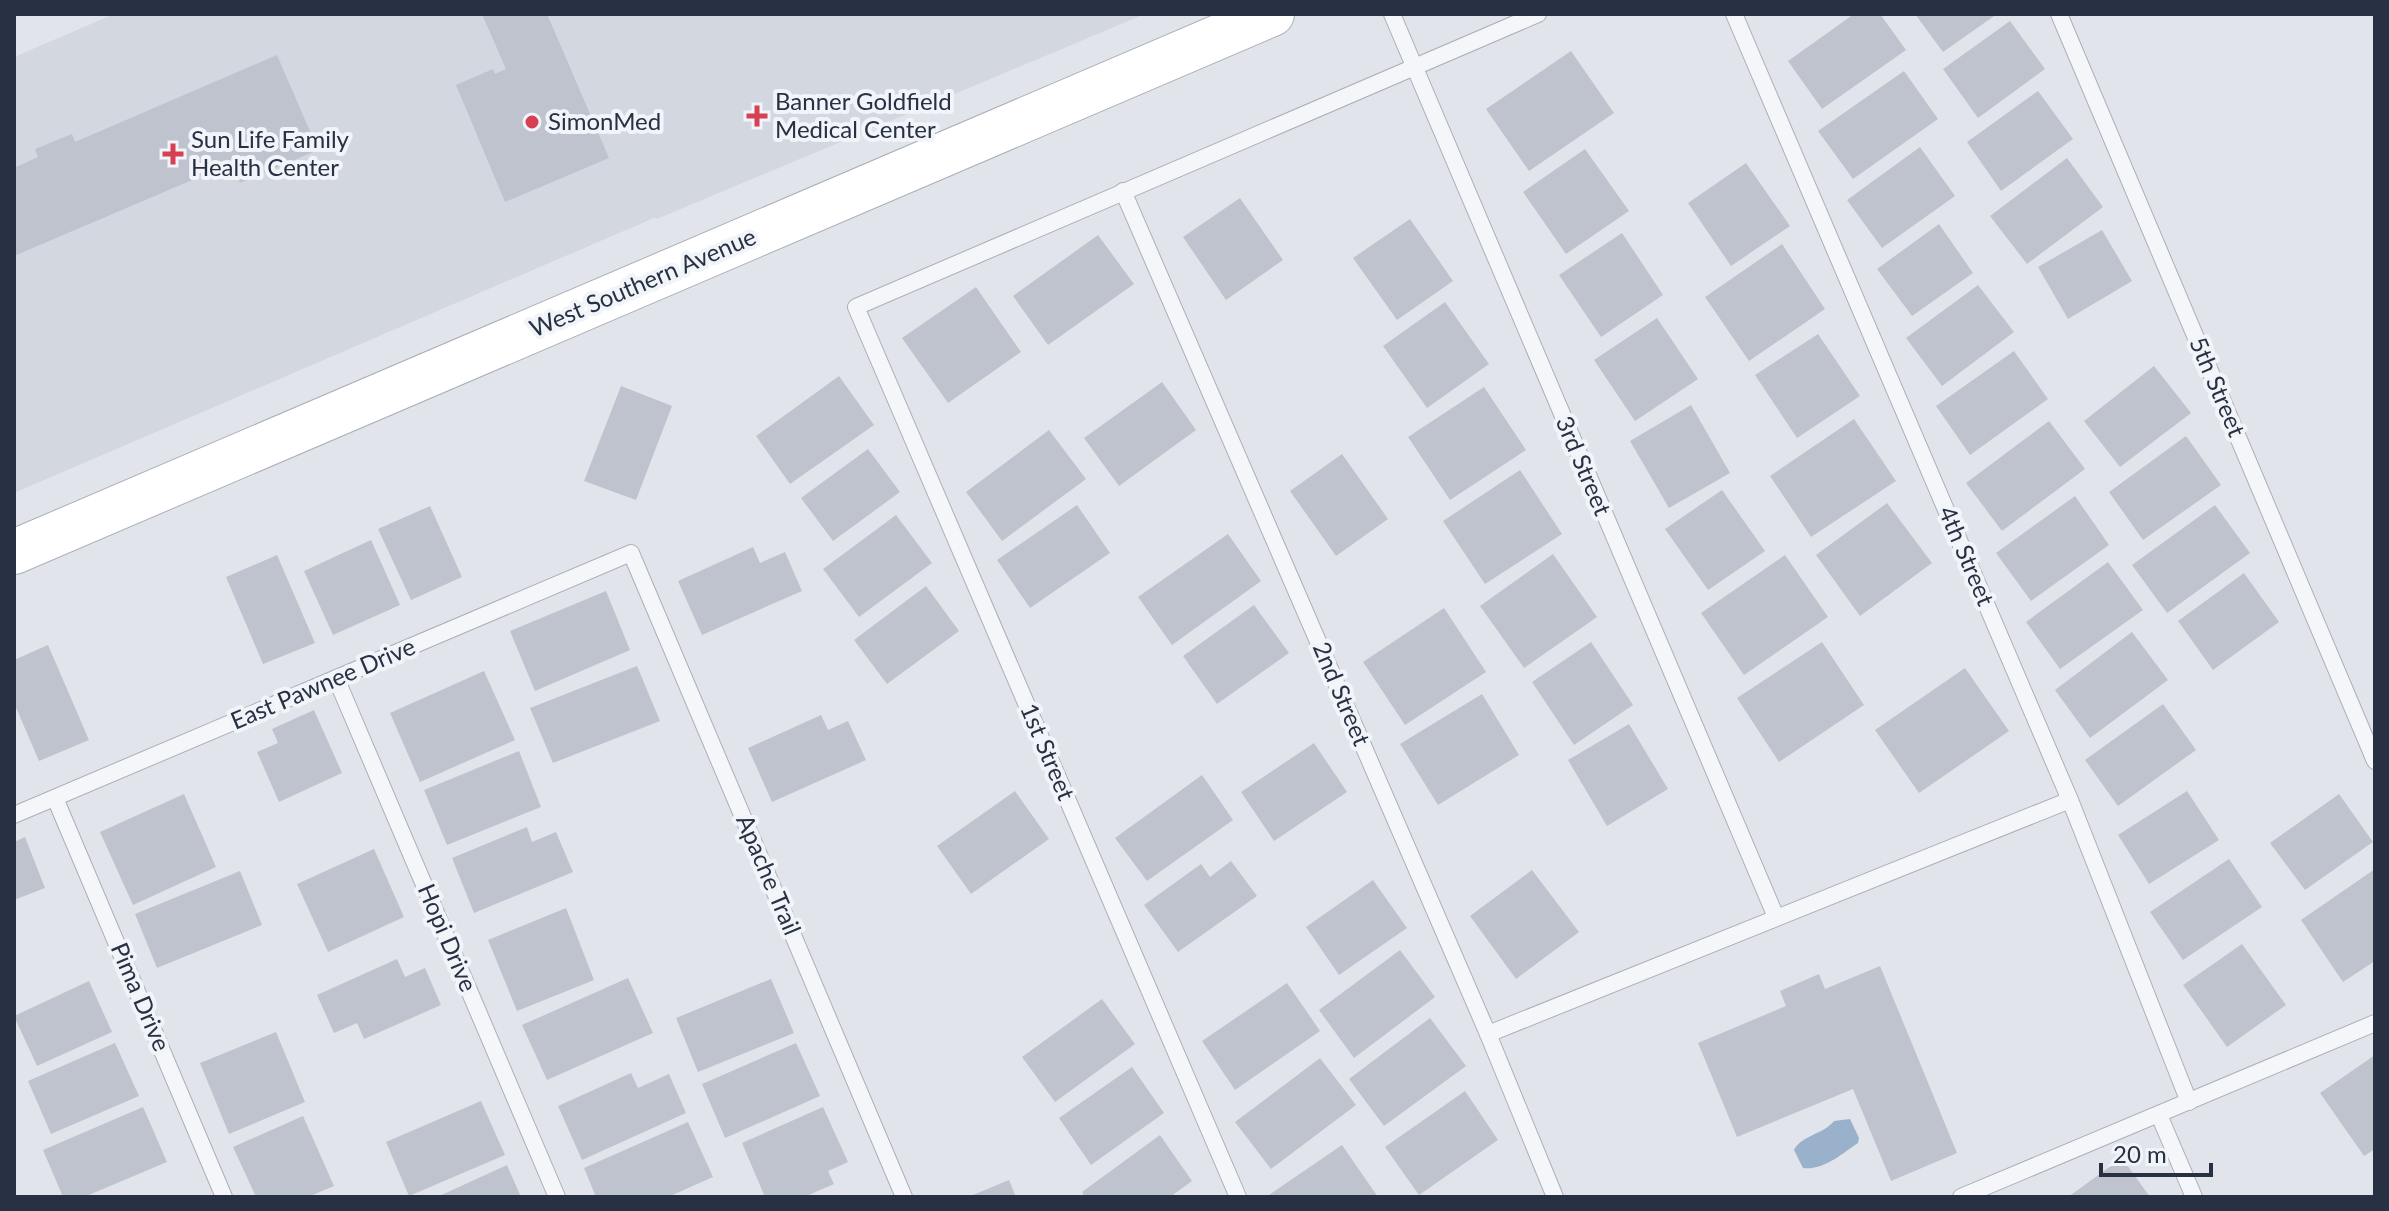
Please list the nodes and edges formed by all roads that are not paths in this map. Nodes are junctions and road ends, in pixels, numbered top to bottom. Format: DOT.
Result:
graph roads {
  1 [pos="1272,14"];
  2 [pos="1392,14"];
  3 [pos="1538,14"];
  4 [pos="1734,14"];
  5 [pos="2059,14"];
  6 [pos="1414,68"];
  7 [pos="1123,191"];
  8 [pos="14,552"];
  9 [pos="631,553"];
  10 [pos="336,678"];
  11 [pos="2375,761"];
  12 [pos="55,798"];
  13 [pos="2070,800"];
  14 [pos="14,815"];
  15 [pos="1776,917"];
  16 [pos="2375,1023"];
  17 [pos="1488,1034"];
  18 [pos="2189,1102"];
  19 [pos="2159,1115"];
  20 [pos="224,1197"];
  21 [pos="557,1197"];
  22 [pos="904,1197"];
  23 [pos="1238,1197"];
  24 [pos="1555,1197"];
  25 [pos="1961,1197"];
  26 [pos="2194,1197"];
  1 -- 8 [label="main road, West Southern Avenue"];
  2 -- 6 [label="lane, 3rd Street"];
  3 -- 6 [label="lane"];
  4 -- 13 [label="lane, 4th Street"];
  5 -- 11 [label="lane, 5th Street"];
  6 -- 7 [label="lane"];
  6 -- 15 [label="lane, 3rd Street"];
  7 -- 17 [label="lane, 2nd Street"];
  7 -- 23 [label="lane, 1st Street"];
  9 -- 10 [label="lane, East Pawnee Drive"];
  9 -- 22 [label="lane, Apache Trail"];
  10 -- 12 [label="lane, East Pawnee Drive"];
  10 -- 21 [label="lane, Hopi Drive"];
  12 -- 14 [label="lane, East Pawnee Drive"];
  12 -- 20 [label="lane, Pima Drive"];
  13 -- 15 [label="lane"];
  13 -- 18 [label="lane, 4th Street"];
  15 -- 17 [label="lane"];
  16 -- 18 [label="lane"];
  17 -- 24 [label="lane, 2nd Street"];
  18 -- 19 [label="lane"];
  19 -- 25 [label="lane"];
  19 -- 26 [label="lane"];
}
